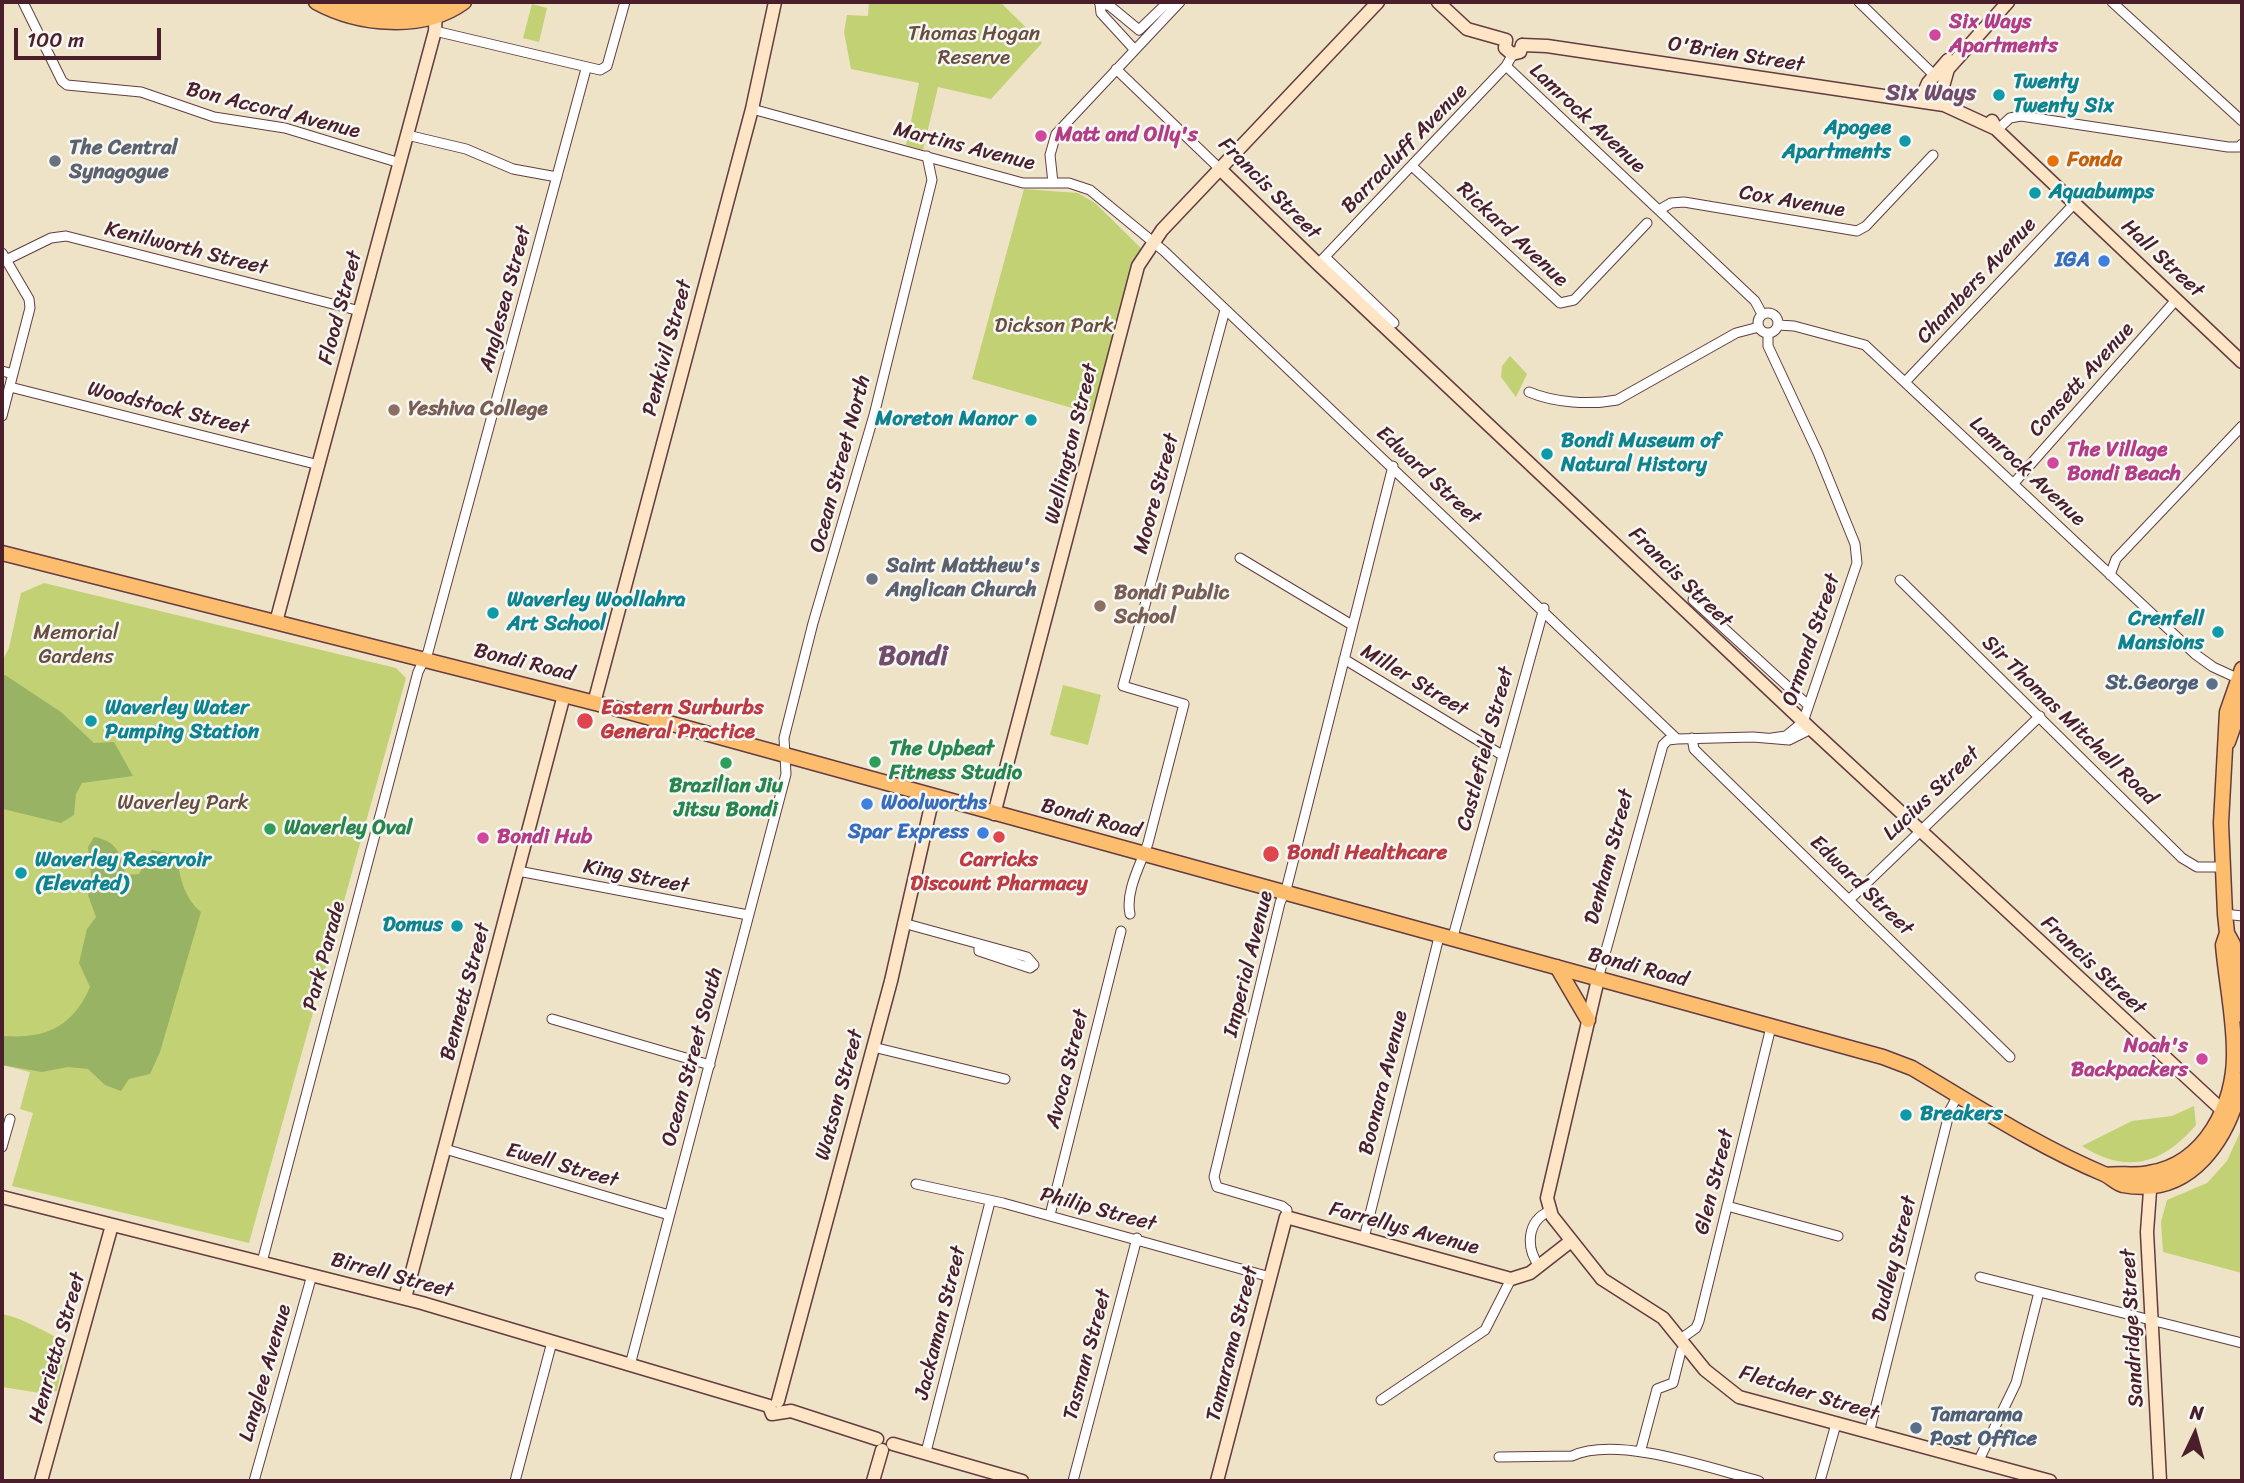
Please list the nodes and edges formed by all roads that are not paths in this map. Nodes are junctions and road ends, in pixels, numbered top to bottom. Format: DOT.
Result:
graph roads {
  1 [pos="23,2"];
  2 [pos="316,2"];
  3 [pos="340,2"];
  4 [pos="464,2"];
  5 [pos="625,2"];
  6 [pos="775,2"];
  7 [pos="1168,2"];
  8 [pos="1180,2"];
  9 [pos="1378,2"];
  10 [pos="1438,2"];
  11 [pos="1859,2"];
  12 [pos="2008,2"];
  13 [pos="2112,2"];
  14 [pos="1099,3"];
  15 [pos="438,7"];
  16 [pos="435,31"];
  17 [pos="1970,42"];
  18 [pos="1134,49"];
  19 [pos="1518,50"];
  20 [pos="1506,66"];
  21 [pos="586,69"];
  22 [pos="1116,69"];
  23 [pos="1934,75"];
  24 [pos="1920,101"];
  25 [pos="1941,105"];
  26 [pos="752,109"];
  27 [pos="2242,121"];
  28 [pos="1995,129"];
  29 [pos="407,135"];
  30 [pos="2242,144"];
  31 [pos="1933,155"];
  32 [pos="927,156"];
  33 [pos="400,163"];
  34 [pos="950,163"];
  35 [pos="1413,167"];
  36 [pos="1220,169"];
  37 [pos="557,177"];
  38 [pos="932,180"];
  39 [pos="1054,183"];
  40 [pos="2074,204"];
  41 [pos="1659,211"];
  42 [pos="1647,223"];
  43 [pos="1152,243"];
  44 [pos="4,257"];
  45 [pos="1322,261"];
  46 [pos="2176,300"];
  47 [pos="1225,310"];
  48 [pos="360,311"];
  49 [pos="1762,314"];
  50 [pos="1394,323"];
  51 [pos="1778,325"];
  52 [pos="1759,327"];
  53 [pos="1768,333"];
  54 [pos="2242,362"];
  55 [pos="2,371"];
  56 [pos="13,374"];
  57 [pos="1906,382"];
  58 [pos="10,387"];
  59 [pos="1529,392"];
  60 [pos="2,416"];
  61 [pos="2242,426"];
  62 [pos="318,464"];
  63 [pos="1393,466"];
  64 [pos="2014,483"];
  65 [pos="2,553"];
  66 [pos="1240,558"];
  67 [pos="2110,575"];
  68 [pos="1900,580"];
  69 [pos="1693,600"];
  70 [pos="1544,608"];
  71 [pos="276,622"];
  72 [pos="1352,625"];
  73 [pos="424,659"];
  74 [pos="1344,659"];
  75 [pos="2240,673"];
  76 [pos="564,695"];
  77 [pos="2242,702"];
  78 [pos="594,703"];
  79 [pos="1808,705"];
  80 [pos="2040,716"];
  81 [pos="1807,725"];
  82 [pos="1677,738"];
  83 [pos="1692,738"];
  84 [pos="2227,747"];
  85 [pos="1502,755"];
  86 [pos="785,756"];
  87 [pos="933,797"];
  88 [pos="994,814"];
  89 [pos="1919,830"];
  90 [pos="1143,855"];
  91 [pos="2221,867"];
  92 [pos="518,871"];
  93 [pos="1283,894"];
  94 [pos="1850,899"];
  95 [pos="1130,914"];
  96 [pos="2225,914"];
  97 [pos="748,915"];
  98 [pos="2242,916"];
  99 [pos="903,923"];
  100 [pos="1121,931"];
  101 [pos="2227,933"];
  102 [pos="1446,938"];
  103 [pos="979,945"];
  104 [pos="1557,967"];
  105 [pos="1598,979"];
  106 [pos="2242,1015"];
  107 [pos="552,1019"];
  108 [pos="1588,1020"];
  109 [pos="1771,1027"];
  110 [pos="873,1046"];
  111 [pos="2010,1057"];
  112 [pos="710,1065"];
  113 [pos="1005,1079"];
  114 [pos="2242,1080"];
  115 [pos="1958,1095"];
  116 [pos="2227,1112"];
  117 [pos="10,1119"];
  118 [pos="2,1147"];
  119 [pos="444,1149"];
  120 [pos="2151,1179"];
  121 [pos="916,1184"];
  122 [pos="2,1197"];
  123 [pos="990,1202"];
  124 [pos="1727,1206"];
  125 [pos="1550,1211"];
  126 [pos="669,1215"];
  127 [pos="1050,1216"];
  128 [pos="1286,1217"];
  129 [pos="112,1224"];
  130 [pos="1838,1236"];
  131 [pos="1136,1238"];
  132 [pos="1364,1238"];
  133 [pos="1571,1241"];
  134 [pos="262,1262"];
  135 [pos="1539,1266"];
  136 [pos="312,1275"];
  137 [pos="1270,1277"];
  138 [pos="1980,1277"];
  139 [pos="1511,1279"];
  140 [pos="2039,1292"];
  141 [pos="405,1298"];
  142 [pos="2151,1320"];
  143 [pos="552,1342"];
  144 [pos="1684,1342"];
  145 [pos="2242,1343"];
  146 [pos="630,1365"];
  147 [pos="1381,1400"];
  148 [pos="776,1406"];
  149 [pos="1836,1424"];
  150 [pos="1869,1433"];
  151 [pos="884,1445"];
  152 [pos="1641,1449"];
  153 [pos="926,1452"];
  154 [pos="1499,1457"];
  155 [pos="1978,1462"];
  156 [pos="2003,1475"];
  157 [pos="41,1481"];
  158 [pos="254,1481"];
  159 [pos="515,1481"];
  160 [pos="873,1481"];
  161 [pos="1022,1481"];
  162 [pos="1073,1481"];
  163 [pos="1217,1481"];
  164 [pos="1759,1481"];
  165 [pos="1820,1481"];
  166 [pos="2050,1481"];
  167 [pos="2160,1481"];
  1 -- 33 [label="street, Bon Accord Avenue"];
  2 -- 15 [label="main road"];
  3 -- 15 [label="main road"];
  4 -- 15 [label="main road"];
  5 -- 21 [label="street"];
  6 -- 26 [label="street, Penkivil Street"];
  7 -- 14 [label="street"];
  8 -- 18 [label="street"];
  9 -- 36 [label="street, Wellington Street"];
  10 -- 19 [label="street, O'Brien Street"];
  11 -- 23 [label="street"];
  12 -- 17 [label="street"];
  13 -- 27 [label="street"];
  14 -- 18 [label="street"];
  15 -- 16 [label="street, Flood Street"];
  16 -- 21 [label="street"];
  16 -- 29 [label="street, Flood Street"];
  17 -- 23 [label="street"];
  17 -- 25 [label="street"];
  18 -- 22 [label="street"];
  19 -- 20 [label="street, Barracluff Avenue"];
  19 -- 24 [label="street, O'Brien Street"];
  20 -- 35 [label="street, Barracluff Avenue"];
  20 -- 41 [label="street, Lamrock Avenue"];
  21 -- 37 [label="street, Anglesea Street"];
  22 -- 36 [label="street, Francis Street"];
  22 -- 39 [label="street"];
  23 -- 24 [label="street"];
  24 -- 25 [label="street, O'Brien Street"];
  25 -- 28 [label="street, O'Brien Street"];
  26 -- 32 [label="street, Martins Avenue"];
  26 -- 78 [label="street, Penkivil Street"];
  28 -- 30 [label="street"];
  28 -- 40 [label="street, Hall Street"];
  29 -- 33 [label="street, Flood Street"];
  29 -- 37 [label="street"];
  31 -- 41 [label="street, Cox Avenue"];
  32 -- 34 [label="street, Martins Avenue"];
  32 -- 38 [label="street, Ocean Street North"];
  33 -- 48 [label="street, Flood Street"];
  34 -- 38 [label="street"];
  34 -- 39 [label="street, Martins Avenue"];
  35 -- 42 [label="street, Rickard Avenue"];
  35 -- 45 [label="street, Barracluff Avenue"];
  36 -- 43 [label="street, Wellington Street"];
  36 -- 45 [label="street, Francis Street"];
  37 -- 73 [label="street, Anglesea Street"];
  38 -- 86 [label="street, Ocean Street North"];
  39 -- 43 [label="street, Martins Avenue"];
  40 -- 46 [label="street, Hall Street"];
  40 -- 57 [label="street, Chambers Avenue"];
  41 -- 49 [label="street, Lamrock Avenue"];
  43 -- 47 [label="street, Edward Street"];
  43 -- 88 [label="street, Wellington Street"];
  44 -- 48 [label="street, Kenilworth Street"];
  44 -- 56 [label="street"];
  45 -- 50 [label="street, Francis Street"];
  45 -- 81 [label="street, Francis Street"];
  46 -- 54 [label="street, Hall Street"];
  46 -- 64 [label="street, Consett Avenue"];
  47 -- 63 [label="street, Edward Street"];
  47 -- 90 [label="street, Moore Street"];
  48 -- 62 [label="street, Flood Street"];
  49 -- 51 [label="street"];
  49 -- 52 [label="street"];
  51 -- 53 [label="street"];
  51 -- 57 [label="street, Lamrock Avenue"];
  52 -- 53 [label="street"];
  52 -- 59 [label="street"];
  53 -- 79 [label="street, Ormond Street"];
  55 -- 56 [label="street"];
  56 -- 58 [label="street"];
  57 -- 64 [label="street, Lamrock Avenue"];
  58 -- 60 [label="street"];
  58 -- 62 [label="street, Woodstock Street"];
  61 -- 67 [label="street"];
  62 -- 71 [label="street, Flood Street"];
  63 -- 70 [label="street, Edward Street"];
  63 -- 72 [label="street, Imperial Avenue"];
  64 -- 67 [label="street, Lamrock Avenue"];
  65 -- 71 [label="main road, Bondi Road"];
  66 -- 72 [label="street"];
  67 -- 75 [label="street, Lamrock Avenue"];
  68 -- 80 [label="street, Sir Thomas Mitchell Road"];
  69 -- 79 [label="street, Francis Street"];
  70 -- 82 [label="street, Edward Street"];
  70 -- 85 [label="street, Castlefield Street"];
  71 -- 73 [label="main road, Bondi Road"];
  72 -- 74 [label="street, Imperial Avenue"];
  73 -- 76 [label="main road, Bondi Road"];
  73 -- 134 [label="street, Park Parade"];
  74 -- 85 [label="street, Miller Street"];
  74 -- 93 [label="street, Imperial Avenue"];
  75 -- 84 [label="main road"];
  76 -- 78 [label="main road, Bondi Road"];
  76 -- 92 [label="street, Bennett Street"];
  77 -- 84 [label="main road"];
  78 -- 86 [label="main road, Bondi Road"];
  79 -- 81 [label="street, Ormond Street"];
  80 -- 89 [label="street, Lucius Street"];
  80 -- 91 [label="street, Sir Thomas Mitchell Road"];
  81 -- 83 [label="street"];
  81 -- 89 [label="street, Francis Street"];
  82 -- 83 [label="street"];
  82 -- 105 [label="street, Denham Street"];
  83 -- 94 [label="street, Edward Street"];
  84 -- 91 [label="main road"];
  85 -- 102 [label="street, Castlefield Street"];
  86 -- 87 [label="main road, Bondi Road"];
  86 -- 97 [label="street, Ocean Street South"];
  87 -- 88 [label="main road, Bondi Road"];
  87 -- 99 [label="street, Watson Street"];
  88 -- 90 [label="main road, Bondi Road"];
  89 -- 94 [label="street, Lucius Street"];
  89 -- 116 [label="street, Francis Street"];
  90 -- 93 [label="main road, Bondi Road"];
  90 -- 95 [label="street"];
  91 -- 96 [label="main road"];
  92 -- 97 [label="street, King Street"];
  92 -- 119 [label="street, Bennett Street"];
  93 -- 102 [label="main road, Bondi Road"];
  93 -- 128 [label="street, Imperial Avenue"];
  94 -- 111 [label="street, Edward Street"];
  96 -- 98 [label="street"];
  96 -- 101 [label="main road"];
  97 -- 112 [label="street, Ocean Street South"];
  99 -- 103 [label="street"];
  99 -- 110 [label="street, Watson Street"];
  100 -- 127 [label="street, Avoca Street"];
  101 -- 106 [label="main road"];
  101 -- 116 [label="main road"];
  102 -- 104 [label="main road, Bondi Road"];
  102 -- 132 [label="street, Boonara Avenue"];
  103 -- 103 [label="street"];
  104 -- 105 [label="main road, Bondi Road"];
  104 -- 108 [label="main road"];
  105 -- 108 [label="street, Denham Street"];
  105 -- 109 [label="main road, Bondi Road"];
  107 -- 112 [label="street"];
  108 -- 125 [label="street, Denham Street"];
  109 -- 115 [label="main road, Bondi Road"];
  109 -- 124 [label="street, Glen Street"];
  110 -- 113 [label="street"];
  110 -- 148 [label="street, Watson Street"];
  112 -- 126 [label="street, Ocean Street South"];
  114 -- 116 [label="main road"];
  115 -- 120 [label="main road, Bondi Road"];
  115 -- 150 [label="street, Dudley Street"];
  116 -- 120 [label="main road, Bondi Road"];
  117 -- 118 [label="street"];
  119 -- 126 [label="street, Ewell Street"];
  119 -- 141 [label="street, Bennett Street"];
  120 -- 142 [label="street, Sandridge Street"];
  121 -- 123 [label="street, Philip Street"];
  122 -- 129 [label="street, Birrell Street"];
  123 -- 127 [label="street, Philip Street"];
  123 -- 153 [label="street, Jackaman Street"];
  124 -- 130 [label="street"];
  124 -- 144 [label="street, Glen Street"];
  125 -- 133 [label="street"];
  125 -- 135 [label="street"];
  126 -- 146 [label="street, Ocean Street South"];
  127 -- 131 [label="street, Philip Street"];
  128 -- 132 [label="street, Farrellys Avenue"];
  128 -- 137 [label="street, Tamarama Street"];
  129 -- 134 [label="street, Birrell Street"];
  129 -- 157 [label="street, Henrietta Street"];
  131 -- 137 [label="street, Philip Street"];
  131 -- 162 [label="street, Tasman Street"];
  132 -- 139 [label="street, Farrellys Avenue"];
  133 -- 135 [label="street"];
  133 -- 144 [label="street, Fletcher Street"];
  134 -- 136 [label="street, Birrell Street"];
  135 -- 139 [label="street"];
  136 -- 141 [label="street, Birrell Street"];
  136 -- 158 [label="street, Langlee Avenue"];
  137 -- 163 [label="street, Tamarama Street"];
  138 -- 140 [label="street"];
  139 -- 147 [label="street"];
  140 -- 142 [label="street"];
  140 -- 155 [label="street"];
  141 -- 143 [label="street, Birrell Street"];
  142 -- 145 [label="street"];
  142 -- 167 [label="street, Sandridge Street"];
  143 -- 146 [label="street, Birrell Street"];
  143 -- 159 [label="street"];
  144 -- 149 [label="street, Fletcher Street"];
  144 -- 152 [label="street, Glen Street"];
  146 -- 148 [label="street, Birrell Street"];
  148 -- 151 [label="street, Birrell Street"];
  149 -- 150 [label="street, Fletcher Street"];
  149 -- 165 [label="street"];
  150 -- 155 [label="street, Fletcher Street"];
  151 -- 153 [label="street, Birrell Street"];
  151 -- 160 [label="street"];
  152 -- 154 [label="street"];
  152 -- 164 [label="street"];
  153 -- 161 [label="street, Birrell Street"];
  155 -- 156 [label="street, Fletcher Street"];
  156 -- 166 [label="street, Fletcher Street"];
}
